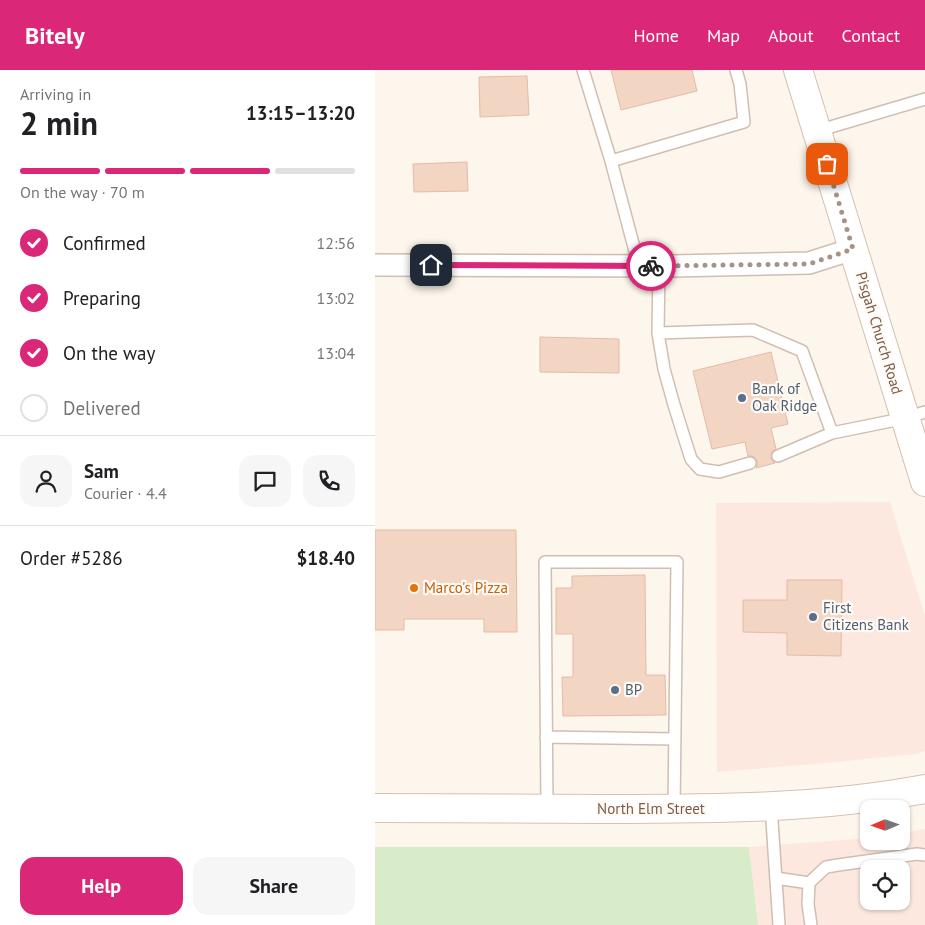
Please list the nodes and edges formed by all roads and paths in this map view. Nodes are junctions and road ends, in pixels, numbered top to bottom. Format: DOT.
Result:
graph roads {
  1 [pos="583,70"];
  2 [pos="736,70"];
  3 [pos="798,70"];
  4 [pos="925,98"];
  5 [pos="817,130"];
  6 [pos="611,161"];
  7 [pos="853,249"];
  8 [pos="375,265"];
  9 [pos="649,266"];
  10 [pos="658,333"];
  11 [pos="915,415"];
  12 [pos="832,433"];
  13 [pos="778,456"];
  14 [pos="750,464"];
  15 [pos="925,482"];
  16 [pos="546,737"];
  17 [pos="675,739"];
  18 [pos="925,790"];
  19 [pos="771,806"];
  20 [pos="375,808"];
  21 [pos="547,808"];
  22 [pos="674,809"];
  23 [pos="925,855"];
  24 [pos="776,878"];
  25 [pos="809,883"];
  26 [pos="779,925"];
  27 [pos="811,925"];
  1 -- 6 [label="lane"];
  2 -- 6 [label="lane"];
  3 -- 5 [label="main road, Pisgah Church Road"];
  4 -- 5 [label="lane"];
  5 -- 7 [label="main road, Pisgah Church Road"];
  6 -- 9 [label="lane"];
  7 -- 9 [label="street"];
  7 -- 11 [label="main road, Pisgah Church Road"];
  8 -- 9 [label="street"];
  9 -- 10 [label="lane"];
  10 -- 12 [label="lane"];
  10 -- 14 [label="lane"];
  11 -- 12 [label="lane"];
  11 -- 15 [label="main road, Pisgah Church Road"];
  12 -- 13 [label="lane"];
  16 -- 17 [label="lane"];
  16 -- 17 [label="lane"];
  16 -- 21 [label="lane"];
  17 -- 22 [label="lane"];
  18 -- 19 [label="main road, North Elm Street"];
  19 -- 22 [label="main road, North Elm Street"];
  19 -- 24 [label="lane"];
  20 -- 21 [label="main road, North Elm Street"];
  21 -- 22 [label="main road, North Elm Street"];
  23 -- 25 [label="lane"];
  24 -- 25 [label="lane"];
  24 -- 26 [label="lane"];
  25 -- 27 [label="lane"];
}
